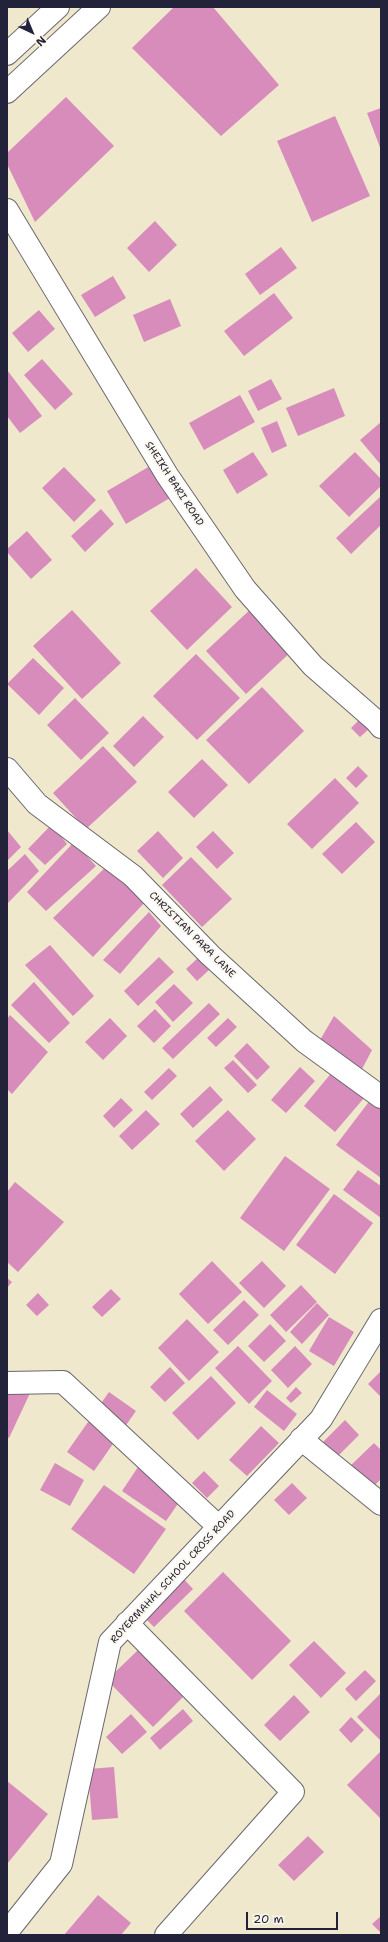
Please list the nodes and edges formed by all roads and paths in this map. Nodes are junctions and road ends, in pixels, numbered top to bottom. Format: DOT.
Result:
graph roads {
  1 [pos="58,7"];
  2 [pos="99,7"];
  3 [pos="7,54"];
  4 [pos="7,92"];
  5 [pos="7,210"];
  6 [pos="381,728"];
  7 [pos="7,769"];
  8 [pos="381,1097"];
  9 [pos="381,1320"];
  10 [pos="7,1383"];
  11 [pos="302,1439"];
  12 [pos="381,1504"];
  13 [pos="219,1527"];
  14 [pos="127,1623"];
  15 [pos="7,1932"];
  16 [pos="166,1935"];
  1 -- 3 [label="street"];
  2 -- 4 [label="street"];
  5 -- 6 [label="street, SHEIKH BARI ROAD"];
  7 -- 8 [label="street, CHRISTIAN PARA LANE"];
  9 -- 11 [label="street, ROYERMAHAL SCHOOL CROSS ROAD"];
  10 -- 13 [label="street"];
  11 -- 12 [label="street"];
  11 -- 13 [label="street, ROYERMAHAL SCHOOL CROSS ROAD"];
  13 -- 14 [label="street, ROYERMAHAL SCHOOL CROSS ROAD"];
  14 -- 15 [label="street, ROYERMAHAL SCHOOL CROSS ROAD"];
  14 -- 16 [label="street"];
}
